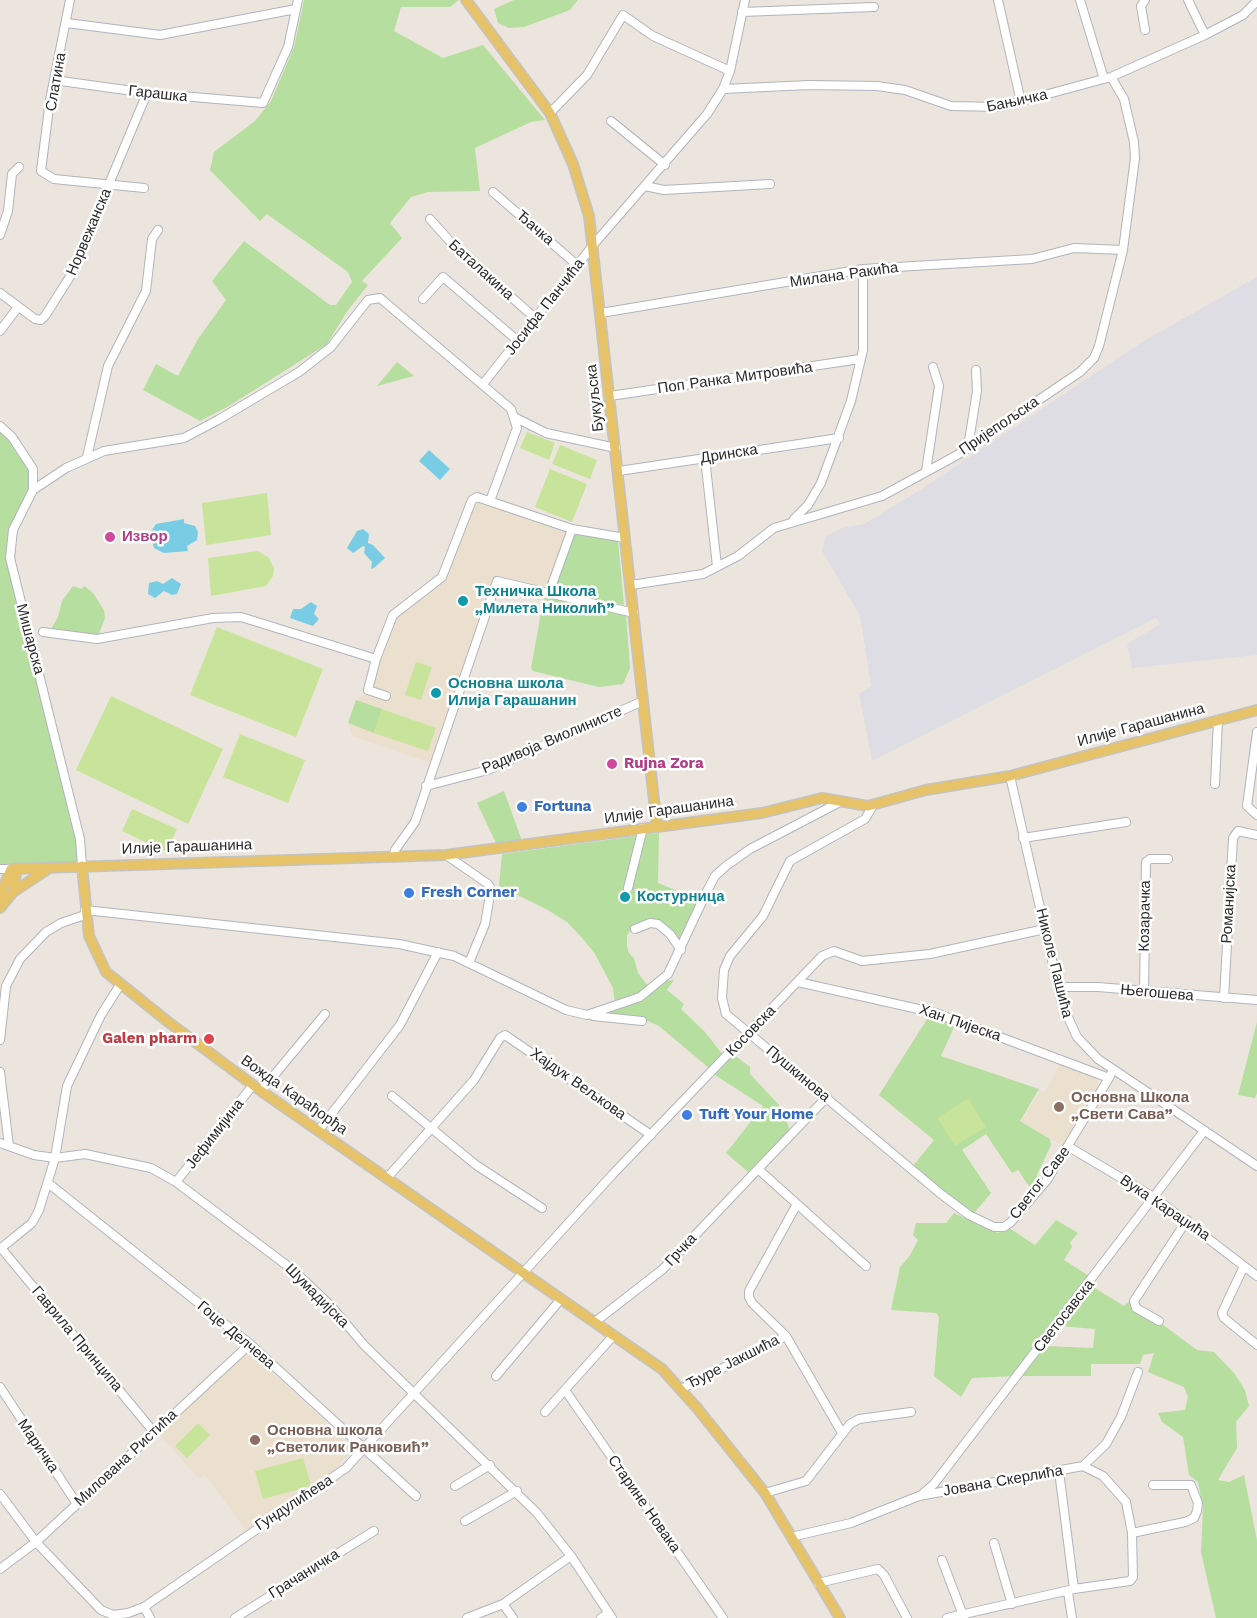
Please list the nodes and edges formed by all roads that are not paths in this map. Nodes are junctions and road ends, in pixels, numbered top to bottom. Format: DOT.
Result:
graph roads {
  1 [pos="70,0"];
  2 [pos="298,0"];
  3 [pos="466,0"];
  4 [pos="745,0"];
  5 [pos="998,0"];
  6 [pos="1080,0"];
  7 [pos="1145,0"];
  8 [pos="1188,0"];
  9 [pos="1257,1"];
  10 [pos="874,7"];
  11 [pos="296,9"];
  12 [pos="742,12"];
  13 [pos="67,23"];
  14 [pos="1145,30"];
  15 [pos="1205,35"];
  16 [pos="730,71"];
  17 [pos="1108,78"];
  18 [pos="54,80"];
  19 [pos="723,88"];
  20 [pos="147,93"];
  21 [pos="1021,102"];
  22 [pos="550,113"];
  23 [pos="611,121"];
  24 [pos="664,165"];
  25 [pos="19,167"];
  26 [pos="770,184"];
  27 [pos="109,185"];
  28 [pos="645,186"];
  29 [pos="144,189"];
  30 [pos="493,192"];
  31 [pos="430,219"];
  32 [pos="158,230"];
  33 [pos="0,236"];
  34 [pos="594,244"];
  35 [pos="1123,250"];
  36 [pos="577,265"];
  37 [pos="863,269"];
  38 [pos="0,293"];
  39 [pos="423,299"];
  40 [pos="18,307"];
  41 [pos="601,313"];
  42 [pos="536,318"];
  43 [pos="0,331"];
  44 [pos="518,342"];
  45 [pos="860,359"];
  46 [pos="933,368"];
  47 [pos="976,370"];
  48 [pos="483,384"];
  49 [pos="610,396"];
  50 [pos="516,418"];
  51 [pos="0,426"];
  52 [pos="839,438"];
  53 [pos="968,447"];
  54 [pos="616,448"];
  55 [pos="87,457"];
  56 [pos="705,458"];
  57 [pos="619,471"];
  58 [pos="926,471"];
  59 [pos="33,490"];
  60 [pos="490,501"];
  61 [pos="791,522"];
  62 [pos="572,529"];
  63 [pos="624,538"];
  64 [pos="717,566"];
  65 [pos="631,585"];
  66 [pos="549,593"];
  67 [pos="634,613"];
  68 [pos="43,632"];
  69 [pos="375,659"];
  70 [pos="386,696"];
  71 [pos="643,701"];
  72 [pos="1257,710"];
  73 [pos="1218,720"];
  74 [pos="1257,732"];
  75 [pos="1255,774"];
  76 [pos="1010,776"];
  77 [pos="1215,784"];
  78 [pos="426,786"];
  79 [pos="840,802"];
  80 [pos="874,804"];
  81 [pos="1257,815"];
  82 [pos="1126,822"];
  83 [pos="657,826"];
  84 [pos="644,828"];
  85 [pos="1257,836"];
  86 [pos="1023,838"];
  87 [pos="446,855"];
  88 [pos="393,857"];
  89 [pos="1167,860"];
  90 [pos="82,866"];
  91 [pos="51,867"];
  92 [pos="0,869"];
  93 [pos="14,869"];
  94 [pos="0,878"];
  95 [pos="628,888"];
  96 [pos="6,892"];
  97 [pos="0,908"];
  98 [pos="85,912"];
  99 [pos="635,929"];
  100 [pos="1044,929"];
  101 [pos="681,950"];
  102 [pos="438,952"];
  103 [pos="469,963"];
  104 [pos="798,982"];
  105 [pos="120,985"];
  106 [pos="1058,987"];
  107 [pos="1144,991"];
  108 [pos="1224,998"];
  109 [pos="1257,1000"];
  110 [pos="325,1014"];
  111 [pos="587,1015"];
  112 [pos="642,1021"];
  113 [pos="749,1033"];
  114 [pos="0,1041"];
  115 [pos="1113,1071"];
  116 [pos="0,1072"];
  117 [pos="1108,1078"];
  118 [pos="257,1088"];
  119 [pos="392,1096"];
  120 [pos="827,1097"];
  121 [pos="429,1129"];
  122 [pos="319,1130"];
  123 [pos="1204,1131"];
  124 [pos="651,1135"];
  125 [pos="0,1143"];
  126 [pos="9,1146"];
  127 [pos="1069,1147"];
  128 [pos="55,1158"];
  129 [pos="1257,1166"];
  130 [pos="758,1169"];
  131 [pos="387,1178"];
  132 [pos="176,1182"];
  133 [pos="48,1183"];
  134 [pos="1155,1198"];
  135 [pos="797,1204"];
  136 [pos="542,1208"];
  137 [pos="1187,1220"];
  138 [pos="1007,1225"];
  139 [pos="1,1249"];
  140 [pos="866,1266"];
  141 [pos="1244,1266"];
  142 [pos="522,1271"];
  143 [pos="1257,1276"];
  144 [pos="561,1299"];
  145 [pos="1159,1321"];
  146 [pos="595,1322"];
  147 [pos="614,1335"];
  148 [pos="786,1336"];
  149 [pos="250,1344"];
  150 [pos="1257,1345"];
  151 [pos="1138,1372"];
  152 [pos="496,1376"];
  153 [pos="0,1387"];
  154 [pos="681,1389"];
  155 [pos="566,1390"];
  156 [pos="413,1393"];
  157 [pos="545,1412"];
  158 [pos="911,1412"];
  159 [pos="153,1431"];
  160 [pos="842,1433"];
  161 [pos="364,1448"];
  162 [pos="490,1466"];
  163 [pos="1083,1466"];
  164 [pos="1059,1471"];
  165 [pos="1153,1485"];
  166 [pos="455,1486"];
  167 [pos="517,1491"];
  168 [pos="765,1493"];
  169 [pos="0,1494"];
  170 [pos="417,1496"];
  171 [pos="919,1496"];
  172 [pos="77,1504"];
  173 [pos="465,1521"];
  174 [pos="374,1531"];
  175 [pos="1132,1533"];
  176 [pos="791,1537"];
  177 [pos="36,1542"];
  178 [pos="994,1543"];
  179 [pos="571,1556"];
  180 [pos="942,1560"];
  181 [pos="0,1569"];
  182 [pos="819,1582"];
  183 [pos="1071,1591"];
  184 [pos="503,1604"];
  185 [pos="1011,1604"];
  186 [pos="144,1607"];
  187 [pos="611,1616"];
  188 [pos="963,1616"];
  189 [pos="150,1618"];
  190 [pos="235,1618"];
  191 [pos="467,1618"];
  192 [pos="513,1618"];
  193 [pos="601,1618"];
  194 [pos="723,1618"];
  195 [pos="840,1618"];
  196 [pos="907,1618"];
  197 [pos="947,1618"];
  198 [pos="1072,1618"];
  1 -- 13 [label="street, Слатина"];
  2 -- 11 [label="street"];
  3 -- 22 [label="main road, Букуљска"];
  4 -- 12 [label="street, Јосифа Панчића"];
  5 -- 21 [label="street"];
  6 -- 17 [label="street, Пријепољска"];
  7 -- 14 [label="street"];
  8 -- 15 [label="street"];
  9 -- 15 [label="street, Бањичка"];
  10 -- 12 [label="street"];
  11 -- 13 [label="street"];
  11 -- 20 [label="street, Гарашка"];
  12 -- 16 [label="street, Јосифа Панчића"];
  13 -- 18 [label="street, Слатина"];
  15 -- 17 [label="street, Бањичка"];
  16 -- 19 [label="street, Јосифа Панчића"];
  16 -- 22 [label="street"];
  17 -- 21 [label="street, Бањичка"];
  17 -- 35 [label="street, Пријепољска"];
  18 -- 20 [label="street, Гарашка"];
  18 -- 27 [label="street, Слатина"];
  19 -- 21 [label="street, Бањичка"];
  19 -- 24 [label="street, Јосифа Панчића"];
  20 -- 27 [label="street, Норвежанска"];
  22 -- 34 [label="main road, Букуљска"];
  23 -- 24 [label="street"];
  24 -- 28 [label="street, Јосифа Панчића"];
  25 -- 33 [label="street"];
  26 -- 28 [label="street"];
  27 -- 29 [label="street"];
  27 -- 40 [label="street, Норвежанска"];
  28 -- 34 [label="street, Јосифа Панчића"];
  30 -- 36 [label="street, Ђачка"];
  31 -- 42 [label="street, Баталакина"];
  32 -- 55 [label="street"];
  34 -- 36 [label="street, Јосифа Панчића"];
  34 -- 41 [label="main road, Букуљска"];
  35 -- 37 [label="street, Милана Ракића"];
  35 -- 53 [label="street, Пријепољска"];
  36 -- 42 [label="street, Јосифа Панчића"];
  37 -- 41 [label="street, Милана Ракића"];
  37 -- 45 [label="street"];
  38 -- 40 [label="street, Норвежанска"];
  39 -- 44 [label="street"];
  40 -- 43 [label="street"];
  41 -- 49 [label="main road, Букуљска"];
  42 -- 44 [label="street, Јосифа Панчића"];
  44 -- 48 [label="street, Јосифа Панчића"];
  45 -- 49 [label="street, Поп Ранка Митровића"];
  45 -- 52 [label="street"];
  46 -- 58 [label="street"];
  47 -- 53 [label="street"];
  48 -- 50 [label="street"];
  48 -- 55 [label="street"];
  49 -- 54 [label="main road, Букуљска"];
  50 -- 54 [label="street"];
  50 -- 60 [label="street"];
  51 -- 59 [label="street"];
  52 -- 56 [label="street, Дринска"];
  52 -- 61 [label="street"];
  53 -- 58 [label="street, Пријепољска"];
  54 -- 57 [label="main road, Букуљска"];
  55 -- 59 [label="street"];
  56 -- 57 [label="street, Дринска"];
  56 -- 64 [label="street"];
  57 -- 63 [label="main road, Букуљска"];
  58 -- 61 [label="street, Пријепољска"];
  59 -- 90 [label="street, Мишарска"];
  60 -- 62 [label="street"];
  60 -- 69 [label="street"];
  61 -- 64 [label="street, Пријепољска"];
  62 -- 63 [label="street"];
  62 -- 66 [label="street"];
  63 -- 65 [label="main road, Букуљска"];
  64 -- 65 [label="street, Пријепољска"];
  65 -- 67 [label="main road, Букуљска"];
  66 -- 67 [label="street"];
  66 -- 78 [label="street"];
  67 -- 71 [label="main road, Букуљска"];
  68 -- 69 [label="street"];
  69 -- 70 [label="street"];
  71 -- 78 [label="street, Радивоја Виолинисте"];
  71 -- 83 [label="main road, Букуљска"];
  72 -- 73 [label="main road, Илије Гарашанина"];
  73 -- 76 [label="main road, Илије Гарашанина"];
  73 -- 77 [label="street"];
  74 -- 75 [label="street"];
  75 -- 81 [label="street"];
  76 -- 80 [label="main road, Илије Гарашанина"];
  76 -- 86 [label="street, Николе Пашића"];
  78 -- 88 [label="street"];
  79 -- 80 [label="main road, Илије Гарашанина"];
  79 -- 83 [label="main road, Илије Гарашанина"];
  79 -- 101 [label="street"];
  80 -- 113 [label="street, Пушкинова"];
  82 -- 86 [label="street"];
  83 -- 84 [label="main road, Илије Гарашанина"];
  84 -- 87 [label="main road, Илије Гарашанина"];
  84 -- 95 [label="street"];
  85 -- 108 [label="street, Романијска"];
  86 -- 100 [label="street, Николе Пашића"];
  87 -- 88 [label="main road, Илије Гарашанина"];
  87 -- 103 [label="street"];
  88 -- 90 [label="main road, Илије Гарашанина"];
  89 -- 107 [label="street, Козарачка"];
  90 -- 91 [label="main road, Илије Гарашанина"];
  90 -- 98 [label="main road, Вожда Карађорђа"];
  91 -- 93 [label="main road, Илије Гарашанина"];
  91 -- 96 [label="main road"];
  92 -- 93 [label="street, Илије Гарашанина"];
  93 -- 96 [label="main road"];
  94 -- 96 [label="main road"];
  96 -- 97 [label="main road"];
  98 -- 102 [label="street"];
  98 -- 105 [label="main road, Вожда Карађорђа"];
  98 -- 114 [label="street"];
  99 -- 101 [label="street"];
  100 -- 104 [label="street, Косовска"];
  100 -- 106 [label="street, Николе Пашића"];
  101 -- 111 [label="street"];
  102 -- 103 [label="street"];
  102 -- 122 [label="street"];
  103 -- 111 [label="street"];
  104 -- 113 [label="street, Косовска"];
  104 -- 117 [label="street, Хан Пијеска"];
  105 -- 118 [label="main road, Вожда Карађорђа"];
  105 -- 128 [label="street"];
  106 -- 107 [label="street, Његошева"];
  106 -- 115 [label="street, Николе Пашића"];
  107 -- 108 [label="street, Његошева"];
  108 -- 109 [label="street, Његошева"];
  110 -- 118 [label="street, Јефимијина"];
  111 -- 112 [label="street"];
  113 -- 120 [label="street, Пушкинова"];
  113 -- 124 [label="street, Косовска"];
  115 -- 117 [label="street"];
  115 -- 123 [label="street, Николе Пашића"];
  116 -- 126 [label="street"];
  117 -- 127 [label="street, Светог Саве"];
  118 -- 122 [label="main road, Вожда Карађорђа"];
  118 -- 132 [label="street, Јефимијина"];
  119 -- 121 [label="street"];
  120 -- 130 [label="street, Грчка"];
  120 -- 138 [label="street, Пушкинова"];
  121 -- 124 [label="street, Хајдук Вељкова"];
  121 -- 131 [label="street"];
  121 -- 136 [label="street"];
  122 -- 131 [label="main road, Вожда Карађорђа"];
  123 -- 129 [label="street, Николе Пашића"];
  123 -- 134 [label="street, Светосавска"];
  124 -- 142 [label="street, Косовска"];
  125 -- 126 [label="street, Шумадијска"];
  126 -- 128 [label="street, Шумадијска"];
  127 -- 134 [label="street, Вука Караџића"];
  127 -- 138 [label="street, Светог Саве"];
  128 -- 132 [label="street, Шумадијска"];
  128 -- 133 [label="street"];
  130 -- 135 [label="street"];
  130 -- 146 [label="street, Грчка"];
  131 -- 142 [label="main road, Вожда Карађорђа"];
  132 -- 156 [label="street, Шумадијска"];
  133 -- 139 [label="street"];
  133 -- 149 [label="street, Гоце Делчева"];
  134 -- 137 [label="street, Вука Караџића"];
  134 -- 171 [label="street, Светосавска"];
  135 -- 140 [label="street"];
  135 -- 148 [label="street"];
  137 -- 141 [label="street, Вука Караџића"];
  137 -- 145 [label="street"];
  139 -- 159 [label="street, Гаврила Принципа"];
  141 -- 143 [label="street, Вука Караџића"];
  141 -- 150 [label="street"];
  142 -- 144 [label="main road, Вожда Карађорђа"];
  142 -- 156 [label="street, Гундулићева"];
  144 -- 146 [label="main road, Вожда Карађорђа"];
  144 -- 152 [label="street"];
  146 -- 147 [label="main road, Вожда Карађорђа"];
  147 -- 154 [label="main road, Вожда Карађорђа"];
  147 -- 155 [label="street"];
  148 -- 154 [label="street, Ђуре Јакшића"];
  148 -- 160 [label="street"];
  149 -- 159 [label="street, Милована Ристића"];
  149 -- 161 [label="street, Гоце Делчева"];
  151 -- 163 [label="street"];
  153 -- 172 [label="street, Маричка"];
  154 -- 168 [label="main road, Вожда Карађорђа"];
  155 -- 157 [label="street"];
  155 -- 194 [label="street, Старине Новака"];
  156 -- 161 [label="street, Гундулићева"];
  156 -- 162 [label="street, Шумадијска"];
  158 -- 160 [label="street"];
  159 -- 172 [label="street, Милована Ристића"];
  160 -- 168 [label="street"];
  161 -- 170 [label="street, Гоце Делчева"];
  161 -- 186 [label="street, Гундулићева"];
  162 -- 166 [label="street"];
  162 -- 167 [label="street, Шумадијска"];
  163 -- 164 [label="street, Јована Скерлића"];
  163 -- 175 [label="street, Јована Скерлића"];
  164 -- 171 [label="street, Јована Скерлића"];
  164 -- 183 [label="street"];
  165 -- 175 [label="street"];
  167 -- 173 [label="street"];
  167 -- 179 [label="street, Шумадијска"];
  168 -- 176 [label="main road, Вожда Карађорђа"];
  169 -- 177 [label="street"];
  171 -- 176 [label="street, Јована Скерлића"];
  172 -- 177 [label="street, Милована Ристића"];
  174 -- 190 [label="street, Грачаничка"];
  175 -- 183 [label="street, Јована Скерлића"];
  176 -- 182 [label="main road, Вожда Карађорђа"];
  177 -- 181 [label="street, Милована Ристића"];
  177 -- 186 [label="street"];
  178 -- 185 [label="street"];
  179 -- 184 [label="street"];
  179 -- 187 [label="street, Шумадијска"];
  180 -- 188 [label="street"];
  182 -- 195 [label="main road, Вожда Карађорђа"];
  182 -- 196 [label="street"];
  183 -- 185 [label="street"];
  183 -- 198 [label="street"];
  184 -- 191 [label="street"];
  184 -- 192 [label="street"];
  185 -- 188 [label="street"];
  186 -- 189 [label="street"];
  187 -- 193 [label="street"];
  188 -- 197 [label="street"];
}
